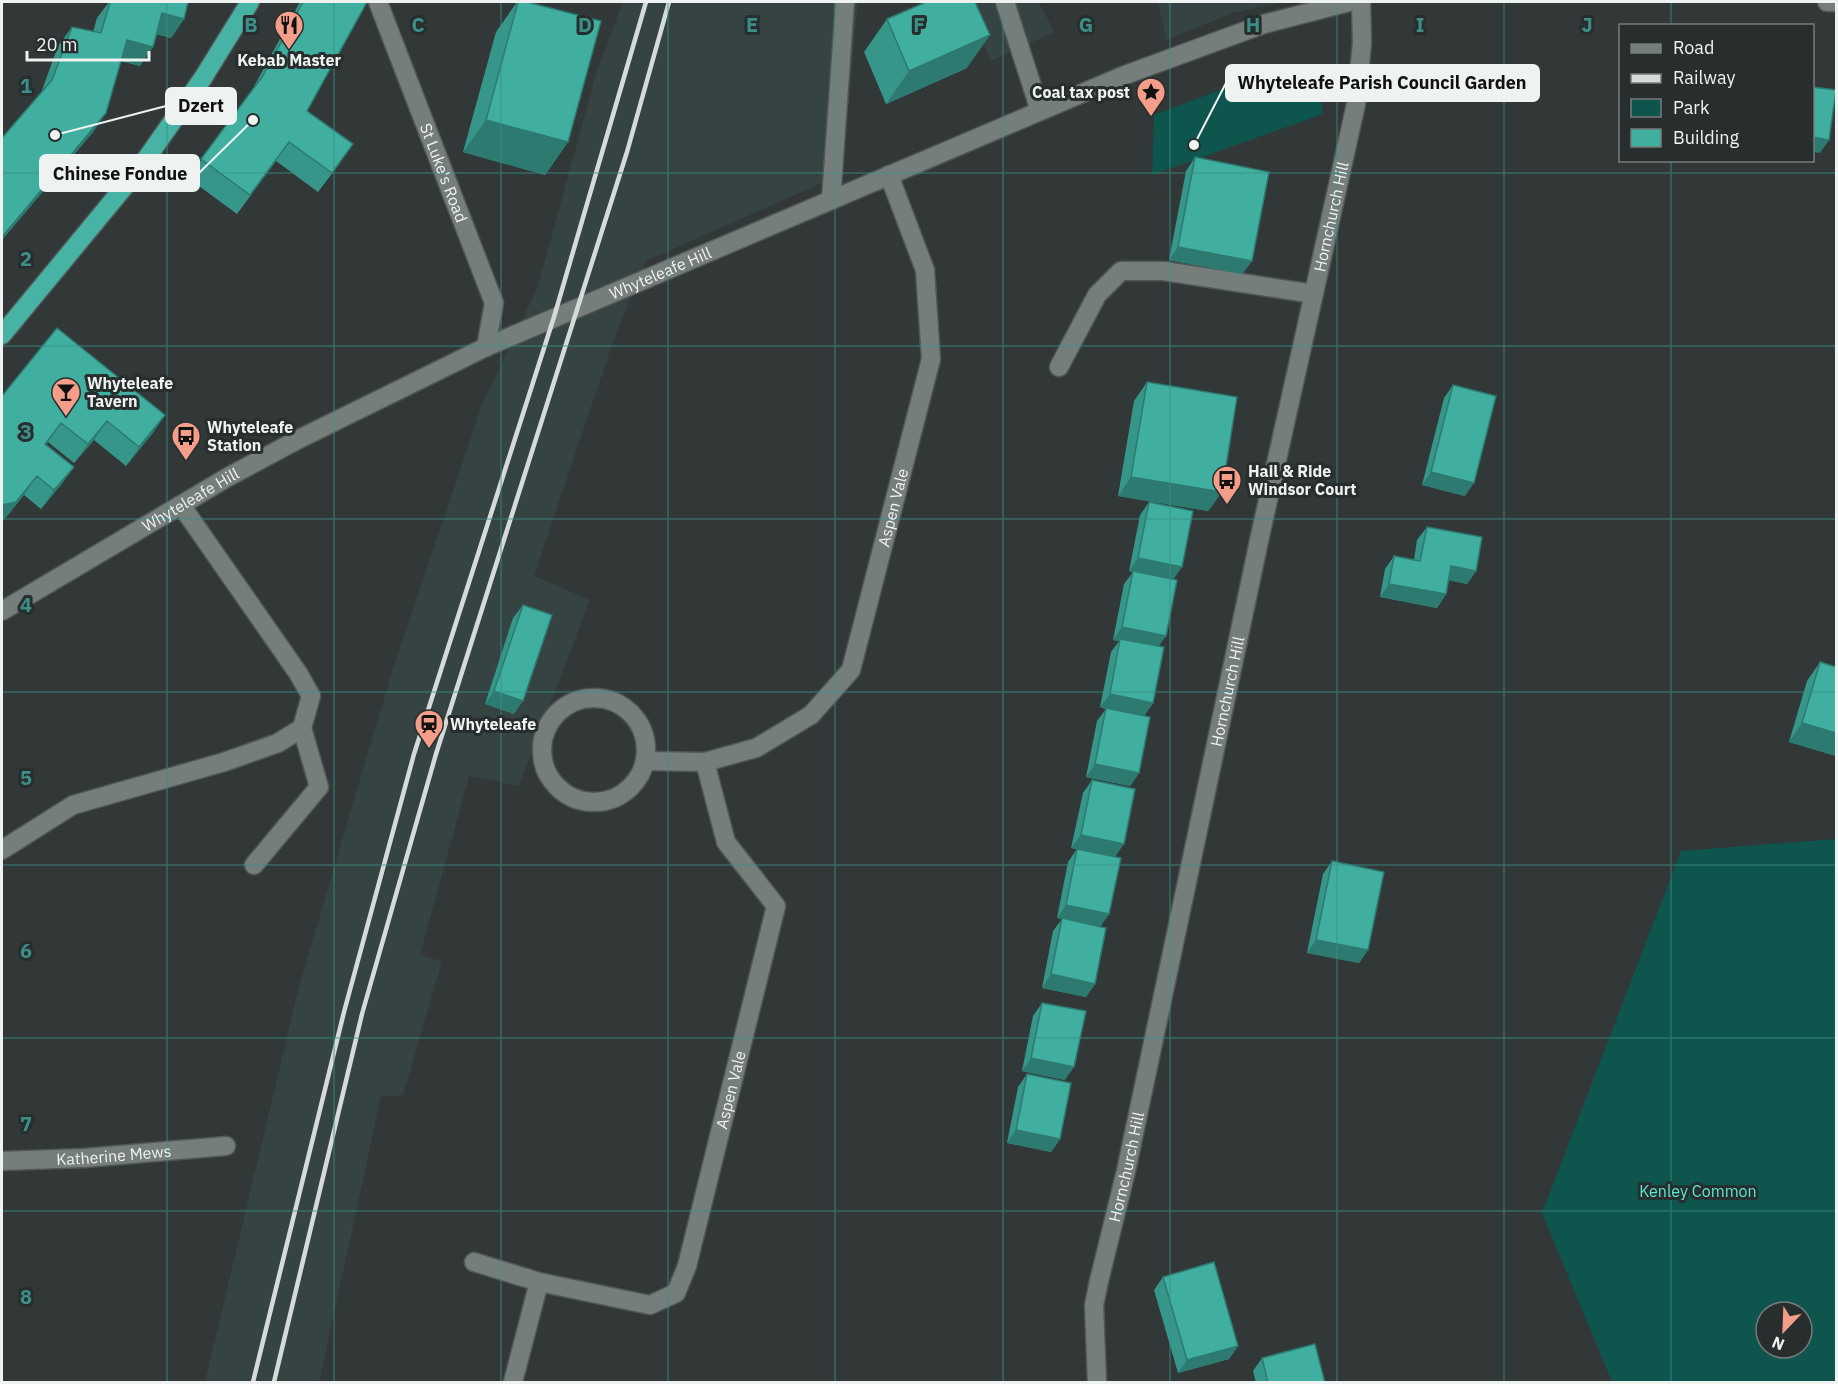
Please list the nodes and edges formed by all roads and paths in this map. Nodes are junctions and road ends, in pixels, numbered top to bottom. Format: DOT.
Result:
graph roads {
  1 [pos="250,2"];
  2 [pos="378,2"];
  3 [pos="845,2"];
  4 [pos="1005,2"];
  5 [pos="1349,2"];
  6 [pos="1361,2"];
  7 [pos="1827,2"];
  8 [pos="1836,2"];
  9 [pos="1040,111"];
  10 [pos="889,175"];
  11 [pos="831,200"];
  12 [pos="1314,294"];
  13 [pos="2,335"];
  14 [pos="486,347"];
  15 [pos="1059,367"];
  16 [pos="181,506"];
  17 [pos="2,611"];
  18 [pos="302,728"];
  19 [pos="646,761"];
  20 [pos="705,762"];
  21 [pos="2,850"];
  22 [pos="254,865"];
  23 [pos="226,1146"];
  24 [pos="2,1161"];
  25 [pos="474,1262"];
  26 [pos="538,1282"];
  27 [pos="513,1383"];
  28 [pos="1097,1383"];
  1 -- 13 [label="highway"];
  2 -- 14 [label="street, St Luke's Road"];
  3 -- 11 [label="street"];
  4 -- 9 [label="street"];
  5 -- 9 [label="street, Whyteleafe Hill"];
  6 -- 12 [label="street, Hornchurch Hill"];
  7 -- 8 [label="street"];
  9 -- 10 [label="street, Whyteleafe Hill"];
  10 -- 11 [label="street, Whyteleafe Hill"];
  10 -- 20 [label="street, Aspen Vale"];
  11 -- 14 [label="street, Whyteleafe Hill"];
  12 -- 15 [label="street"];
  12 -- 28 [label="street, Hornchurch Hill"];
  14 -- 16 [label="street, Whyteleafe Hill"];
  16 -- 17 [label="street, Whyteleafe Hill"];
  16 -- 18 [label="street"];
  18 -- 21 [label="street"];
  18 -- 22 [label="street"];
  19 -- 19 [label="street"];
  19 -- 20 [label="street, Aspen Vale"];
  20 -- 26 [label="street, Aspen Vale"];
  23 -- 24 [label="street, Katherine Mews"];
  25 -- 26 [label="street, Aspen Vale"];
  26 -- 27 [label="street"];
}
